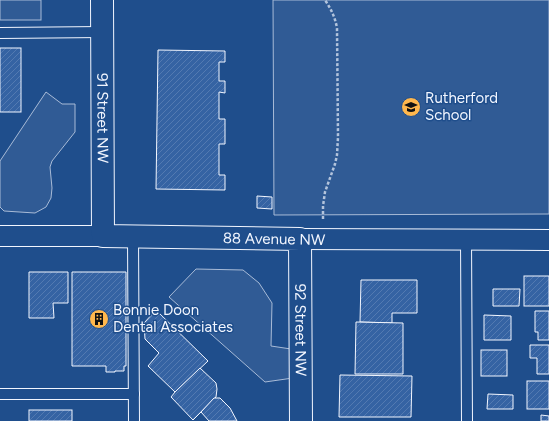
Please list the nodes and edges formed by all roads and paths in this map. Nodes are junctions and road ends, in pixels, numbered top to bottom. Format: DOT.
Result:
graph roads {
  1 [pos="102,0"];
  2 [pos="325,0"];
  3 [pos="102,32"];
  4 [pos="0,33"];
  5 [pos="323,219"];
  6 [pos="0,236"];
  7 [pos="103,236"];
  8 [pos="133,236"];
  9 [pos="300,240"];
  10 [pos="466,240"];
  11 [pos="549,240"];
  12 [pos="0,394"];
  13 [pos="134,394"];
  14 [pos="134,421"];
  15 [pos="301,421"];
  16 [pos="467,421"];
  1 -- 3 [label="street, 91 Street NW"];
  2 -- 5 [label="path"];
  3 -- 4 [label="lane"];
  3 -- 7 [label="street, 91 Street NW"];
  6 -- 7 [label="street, 88 Avenue NW"];
  7 -- 8 [label="street, 88 Avenue NW"];
  8 -- 9 [label="street, 88 Avenue NW"];
  8 -- 13 [label="lane"];
  9 -- 10 [label="street, 88 Avenue NW"];
  9 -- 15 [label="street, 92 Street NW"];
  10 -- 11 [label="street, 88 Avenue NW"];
  10 -- 16 [label="lane"];
  12 -- 13 [label="lane"];
  13 -- 14 [label="lane"];
}
